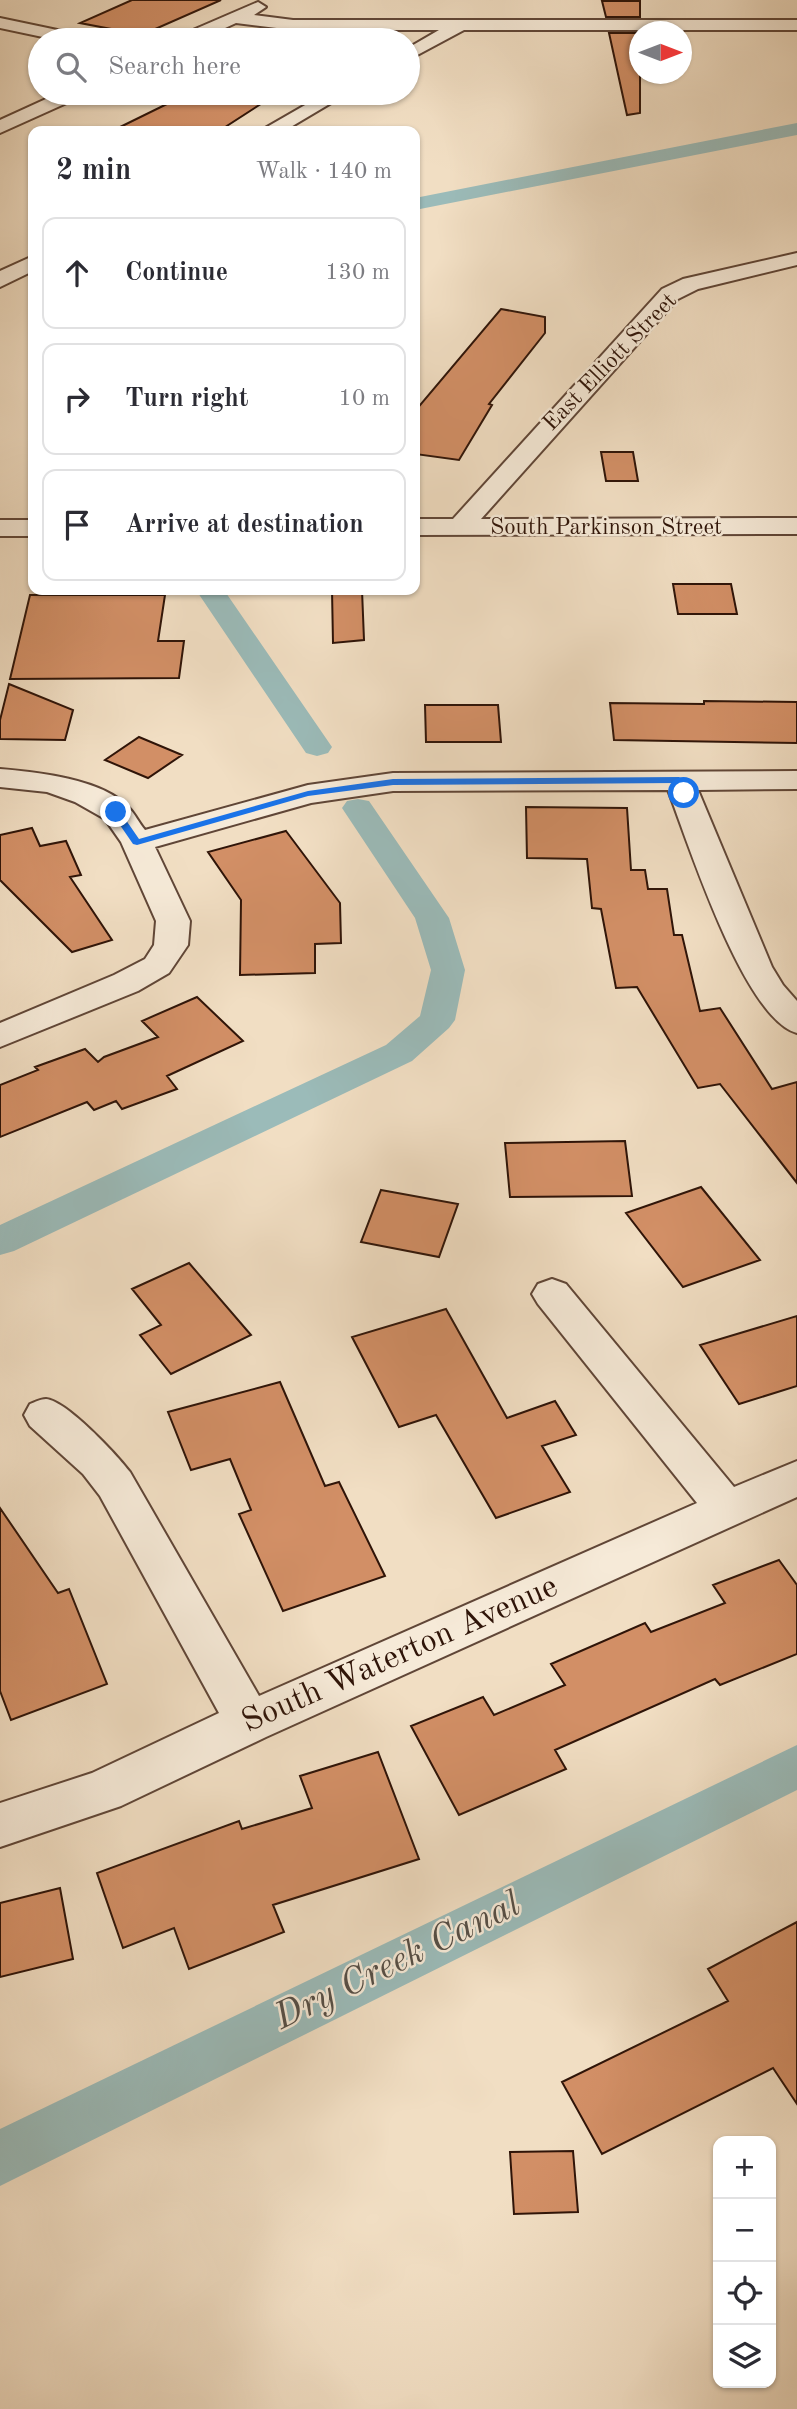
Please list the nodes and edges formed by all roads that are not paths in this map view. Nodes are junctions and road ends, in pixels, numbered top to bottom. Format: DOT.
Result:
graph roads {
  1 [pos="272,0"];
  2 [pos="233,18"];
  3 [pos="0,23"];
  4 [pos="461,25"];
  5 [pos="797,25"];
  6 [pos="211,28"];
  7 [pos="28,29"];
  8 [pos="420,48"];
  9 [pos="47,105"];
  10 [pos="318,105"];
  11 [pos="279,126"];
  12 [pos="0,127"];
  13 [pos="797,259"];
  14 [pos="28,265"];
  15 [pos="0,280"];
  16 [pos="797,526"];
  17 [pos="420,527"];
  18 [pos="460,527"];
  19 [pos="0,528"];
  20 [pos="28,528"];
  21 [pos="0,778"];
  22 [pos="679,780"];
  23 [pos="797,780"];
  24 [pos="137,842"];
  25 [pos="797,1022"];
  26 [pos="0,1036"];
  27 [pos="552,1294"];
  28 [pos="45,1415"];
  29 [pos="797,1478"];
  30 [pos="727,1510"];
  31 [pos="249,1722"];
  32 [pos="0,1825"];
  1 -- 2 [label="street"];
  2 -- 4 [label="street"];
  2 -- 6 [label="street"];
  3 -- 7 [label="street"];
  4 -- 5 [label="street"];
  4 -- 8 [label="street"];
  9 -- 12 [label="street"];
  10 -- 11 [label="street"];
  13 -- 18 [label="street, East Elliott Street"];
  14 -- 15 [label="street"];
  16 -- 18 [label="street, South Parkinson Street"];
  17 -- 18 [label="street, South Parkinson Street"];
  19 -- 20 [label="street"];
  21 -- 24 [label="street"];
  22 -- 23 [label="street"];
  22 -- 24 [label="street"];
  22 -- 25 [label="street"];
  24 -- 26 [label="street"];
  27 -- 30 [label="street"];
  28 -- 31 [label="street"];
  29 -- 30 [label="street, South Waterton Avenue"];
  30 -- 31 [label="street, South Waterton Avenue"];
  31 -- 32 [label="street, South Waterton Avenue"];
}
